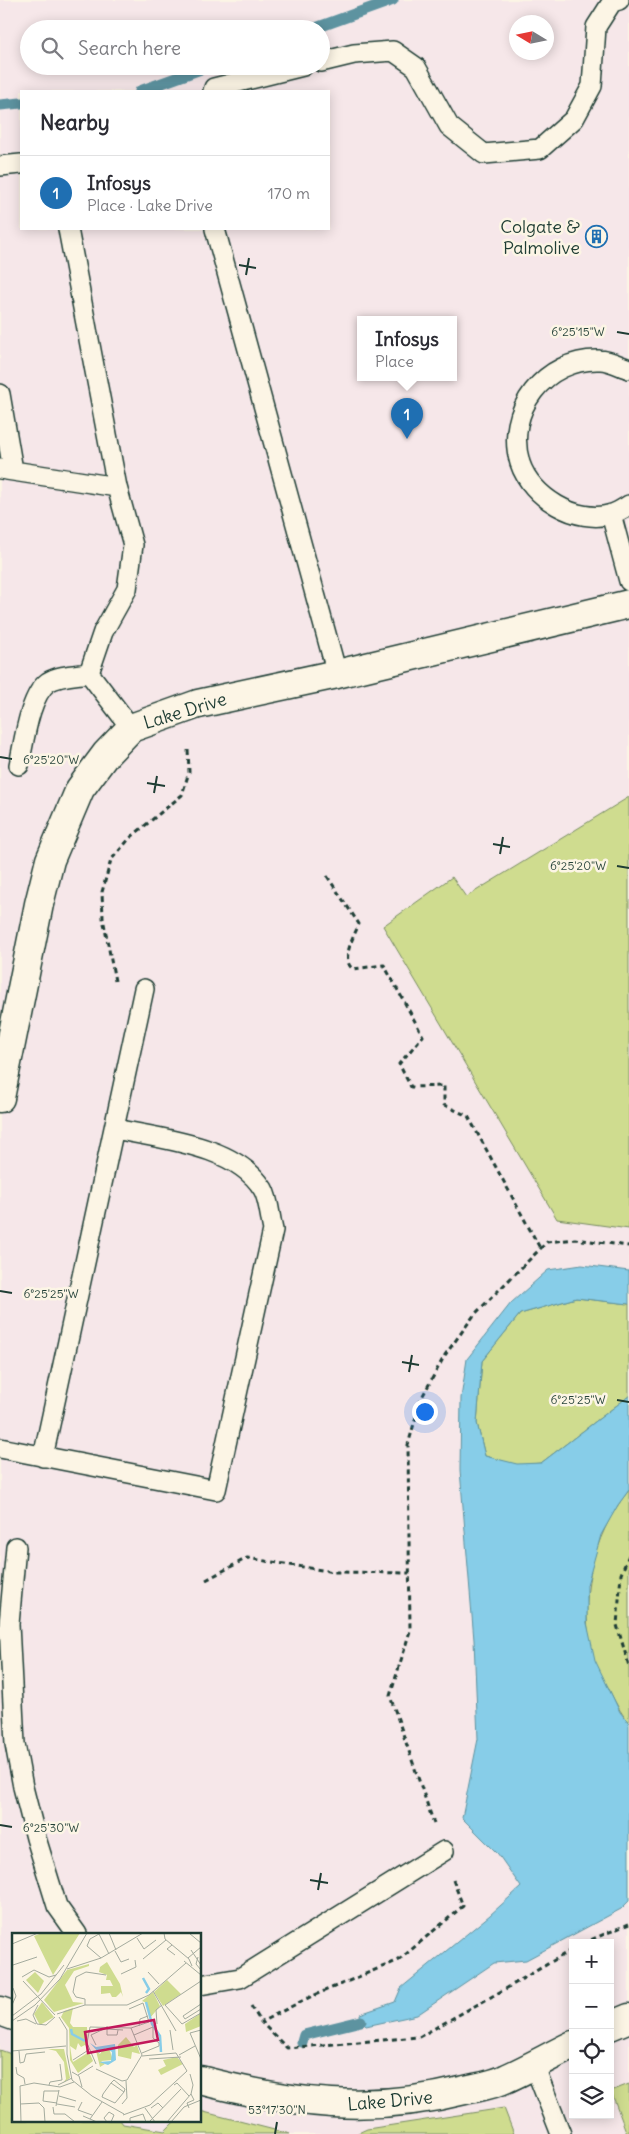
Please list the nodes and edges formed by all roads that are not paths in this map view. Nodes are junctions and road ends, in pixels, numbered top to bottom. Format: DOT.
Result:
graph roads {
  1 [pos="619,0"];
  2 [pos="330,60"];
  3 [pos="267,75"];
  4 [pos="213,90"];
  5 [pos="20,164"];
  6 [pos="0,166"];
  7 [pos="68,230"];
  8 [pos="215,230"];
  9 [pos="629,369"];
  10 [pos="0,394"];
  11 [pos="6,470"];
  12 [pos="117,487"];
  13 [pos="629,505"];
  14 [pos="611,514"];
  15 [pos="629,581"];
  16 [pos="629,604"];
  17 [pos="89,673"];
  18 [pos="337,674"];
  19 [pos="131,728"];
  20 [pos="19,765"];
  21 [pos="144,989"];
  22 [pos="0,1098"];
  23 [pos="114,1129"];
  24 [pos="0,1448"];
  25 [pos="43,1457"];
  26 [pos="16,1547"];
  27 [pos="444,1851"];
  28 [pos="76,1933"];
  29 [pos="201,1985"];
  30 [pos="0,2011"];
  31 [pos="12,2015"];
  32 [pos="629,2018"];
  33 [pos="614,2024"];
  34 [pos="569,2047"];
  35 [pos="534,2065"];
  36 [pos="201,2080"];
  37 [pos="561,2134"];
  1 -- 2 [label="lane"];
  3 -- 4 [label="lane"];
  5 -- 6 [label="lane"];
  7 -- 12 [label="lane"];
  8 -- 18 [label="lane"];
  9 -- 14 [label="lane"];
  10 -- 11 [label="lane"];
  11 -- 12 [label="lane"];
  12 -- 17 [label="lane"];
  13 -- 14 [label="lane"];
  14 -- 15 [label="lane"];
  16 -- 18 [label="street, Lake Drive"];
  17 -- 19 [label="lane"];
  17 -- 20 [label="lane"];
  18 -- 19 [label="street, Lake Drive"];
  19 -- 22 [label="street, Lake Drive"];
  21 -- 23 [label="lane"];
  23 -- 25 [label="lane"];
  23 -- 25 [label="lane"];
  24 -- 25 [label="lane"];
  26 -- 28 [label="lane"];
  27 -- 29 [label="lane"];
  30 -- 31 [label="street"];
  32 -- 33 [label="street"];
  34 -- 35 [label="street, Lake Drive"];
  35 -- 36 [label="street, Lake Drive"];
  35 -- 37 [label="lane"];
}
